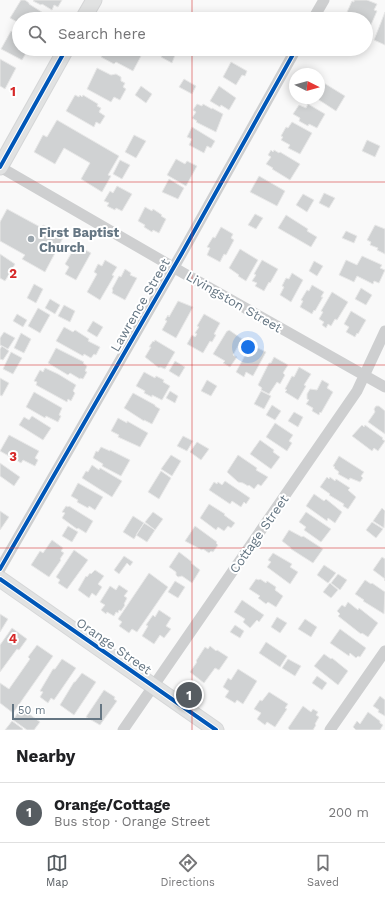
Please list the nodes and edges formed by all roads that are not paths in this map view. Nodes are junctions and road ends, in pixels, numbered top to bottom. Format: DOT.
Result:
graph roads {
  1 [pos="94,0"];
  2 [pos="324,0"];
  3 [pos="87,12"];
  4 [pos="317,12"];
  5 [pos="62,56"];
  6 [pos="292,56"];
  7 [pos="0,167"];
  8 [pos="174,267"];
  9 [pos="385,331"];
  10 [pos="365,376"];
  11 [pos="385,388"];
  12 [pos="0,569"];
  13 [pos="0,580"];
  14 [pos="385,651"];
  15 [pos="154,686"];
  16 [pos="123,730"];
  17 [pos="216,730"];
  18 [pos="330,730"];
  1 -- 3 [label="main road"];
  2 -- 4 [label="street"];
  5 -- 7 [label="main road"];
  6 -- 8 [label="street, Lawrence Street"];
  7 -- 8 [label="street, Livingston Street"];
  8 -- 10 [label="street, Livingston Street"];
  8 -- 12 [label="street, Lawrence Street"];
  9 -- 10 [label="street, Cottage Street"];
  10 -- 11 [label="street, Livingston Street"];
  10 -- 15 [label="street, Cottage Street"];
  13 -- 15 [label="main road, Orange Street"];
  14 -- 18 [label="street"];
  15 -- 16 [label="street, Cottage Street"];
  15 -- 17 [label="main road, Orange Street"];
}
